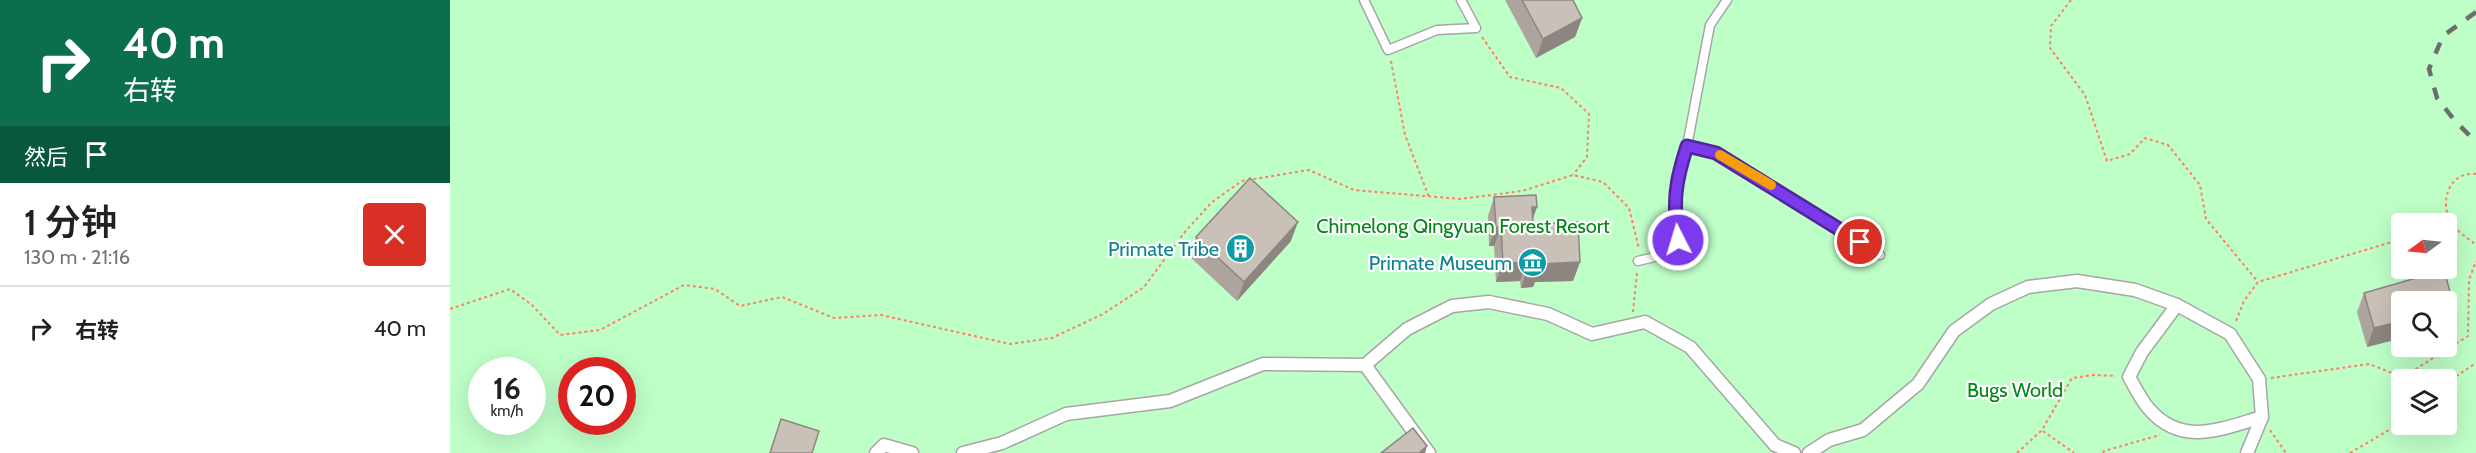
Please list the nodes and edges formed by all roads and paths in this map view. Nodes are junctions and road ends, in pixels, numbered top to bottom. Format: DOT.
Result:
graph roads {
  1 [pos="1364,0"];
  2 [pos="1461,0"];
  3 [pos="1726,0"];
  4 [pos="2071,0"];
  5 [pos="1476,28"];
  6 [pos="1388,50"];
  7 [pos="1687,146"];
  8 [pos="2476,174"];
  9 [pos="1573,175"];
  10 [pos="1429,196"];
  11 [pos="2448,213"];
  12 [pos="2457,229"];
  13 [pos="2391,242"];
  14 [pos="2476,245"];
  15 [pos="1880,255"];
  16 [pos="1638,261"];
  17 [pos="2476,261"];
  18 [pos="2258,282"];
  19 [pos="2177,306"];
  20 [pos="450,309"];
  21 [pos="1631,325"];
  22 [pos="2230,334"];
  23 [pos="2476,363"];
  24 [pos="1365,365"];
  25 [pos="2457,376"];
  26 [pos="2129,377"];
  27 [pos="2259,379"];
  28 [pos="2262,417"];
  29 [pos="2391,428"];
  30 [pos="2042,430"];
  31 [pos="2177,431"];
  32 [pos="876,453"];
  33 [pos="912,453"];
  34 [pos="963,453"];
  35 [pos="1429,453"];
  36 [pos="1794,453"];
  37 [pos="1809,453"];
  38 [pos="2017,453"];
  39 [pos="2074,453"];
  40 [pos="2103,453"];
  41 [pos="2247,453"];
  42 [pos="2286,453"];
  43 [pos="2350,453"];
  1 -- 6 [label="lane"];
  2 -- 5 [label="lane"];
  3 -- 7 [label="lane"];
  4 -- 18 [label="path"];
  5 -- 6 [label="lane"];
  5 -- 9 [label="path"];
  6 -- 10 [label="path"];
  7 -- 15 [label="lane"];
  7 -- 16 [label="lane"];
  8 -- 11 [label="path"];
  9 -- 10 [label="path"];
  9 -- 16 [label="path"];
  10 -- 20 [label="path"];
  12 -- 14 [label="path"];
  13 -- 18 [label="path"];
  16 -- 21 [label="path"];
  17 -- 27 [label="path"];
  18 -- 22 [label="path"];
  19 -- 22 [label="street"];
  19 -- 26 [label="street"];
  19 -- 37 [label="street"];
  21 -- 24 [label="street"];
  21 -- 36 [label="street"];
  22 -- 27 [label="street"];
  23 -- 25 [label="path"];
  24 -- 34 [label="street"];
  24 -- 35 [label="street"];
  26 -- 30 [label="path"];
  26 -- 31 [label="street"];
  27 -- 28 [label="street"];
  28 -- 31 [label="street"];
  28 -- 41 [label="street"];
  28 -- 42 [label="path"];
  29 -- 43 [label="path"];
  30 -- 38 [label="path"];
  30 -- 39 [label="path"];
  31 -- 40 [label="path"];
  32 -- 33 [label="street"];
}
